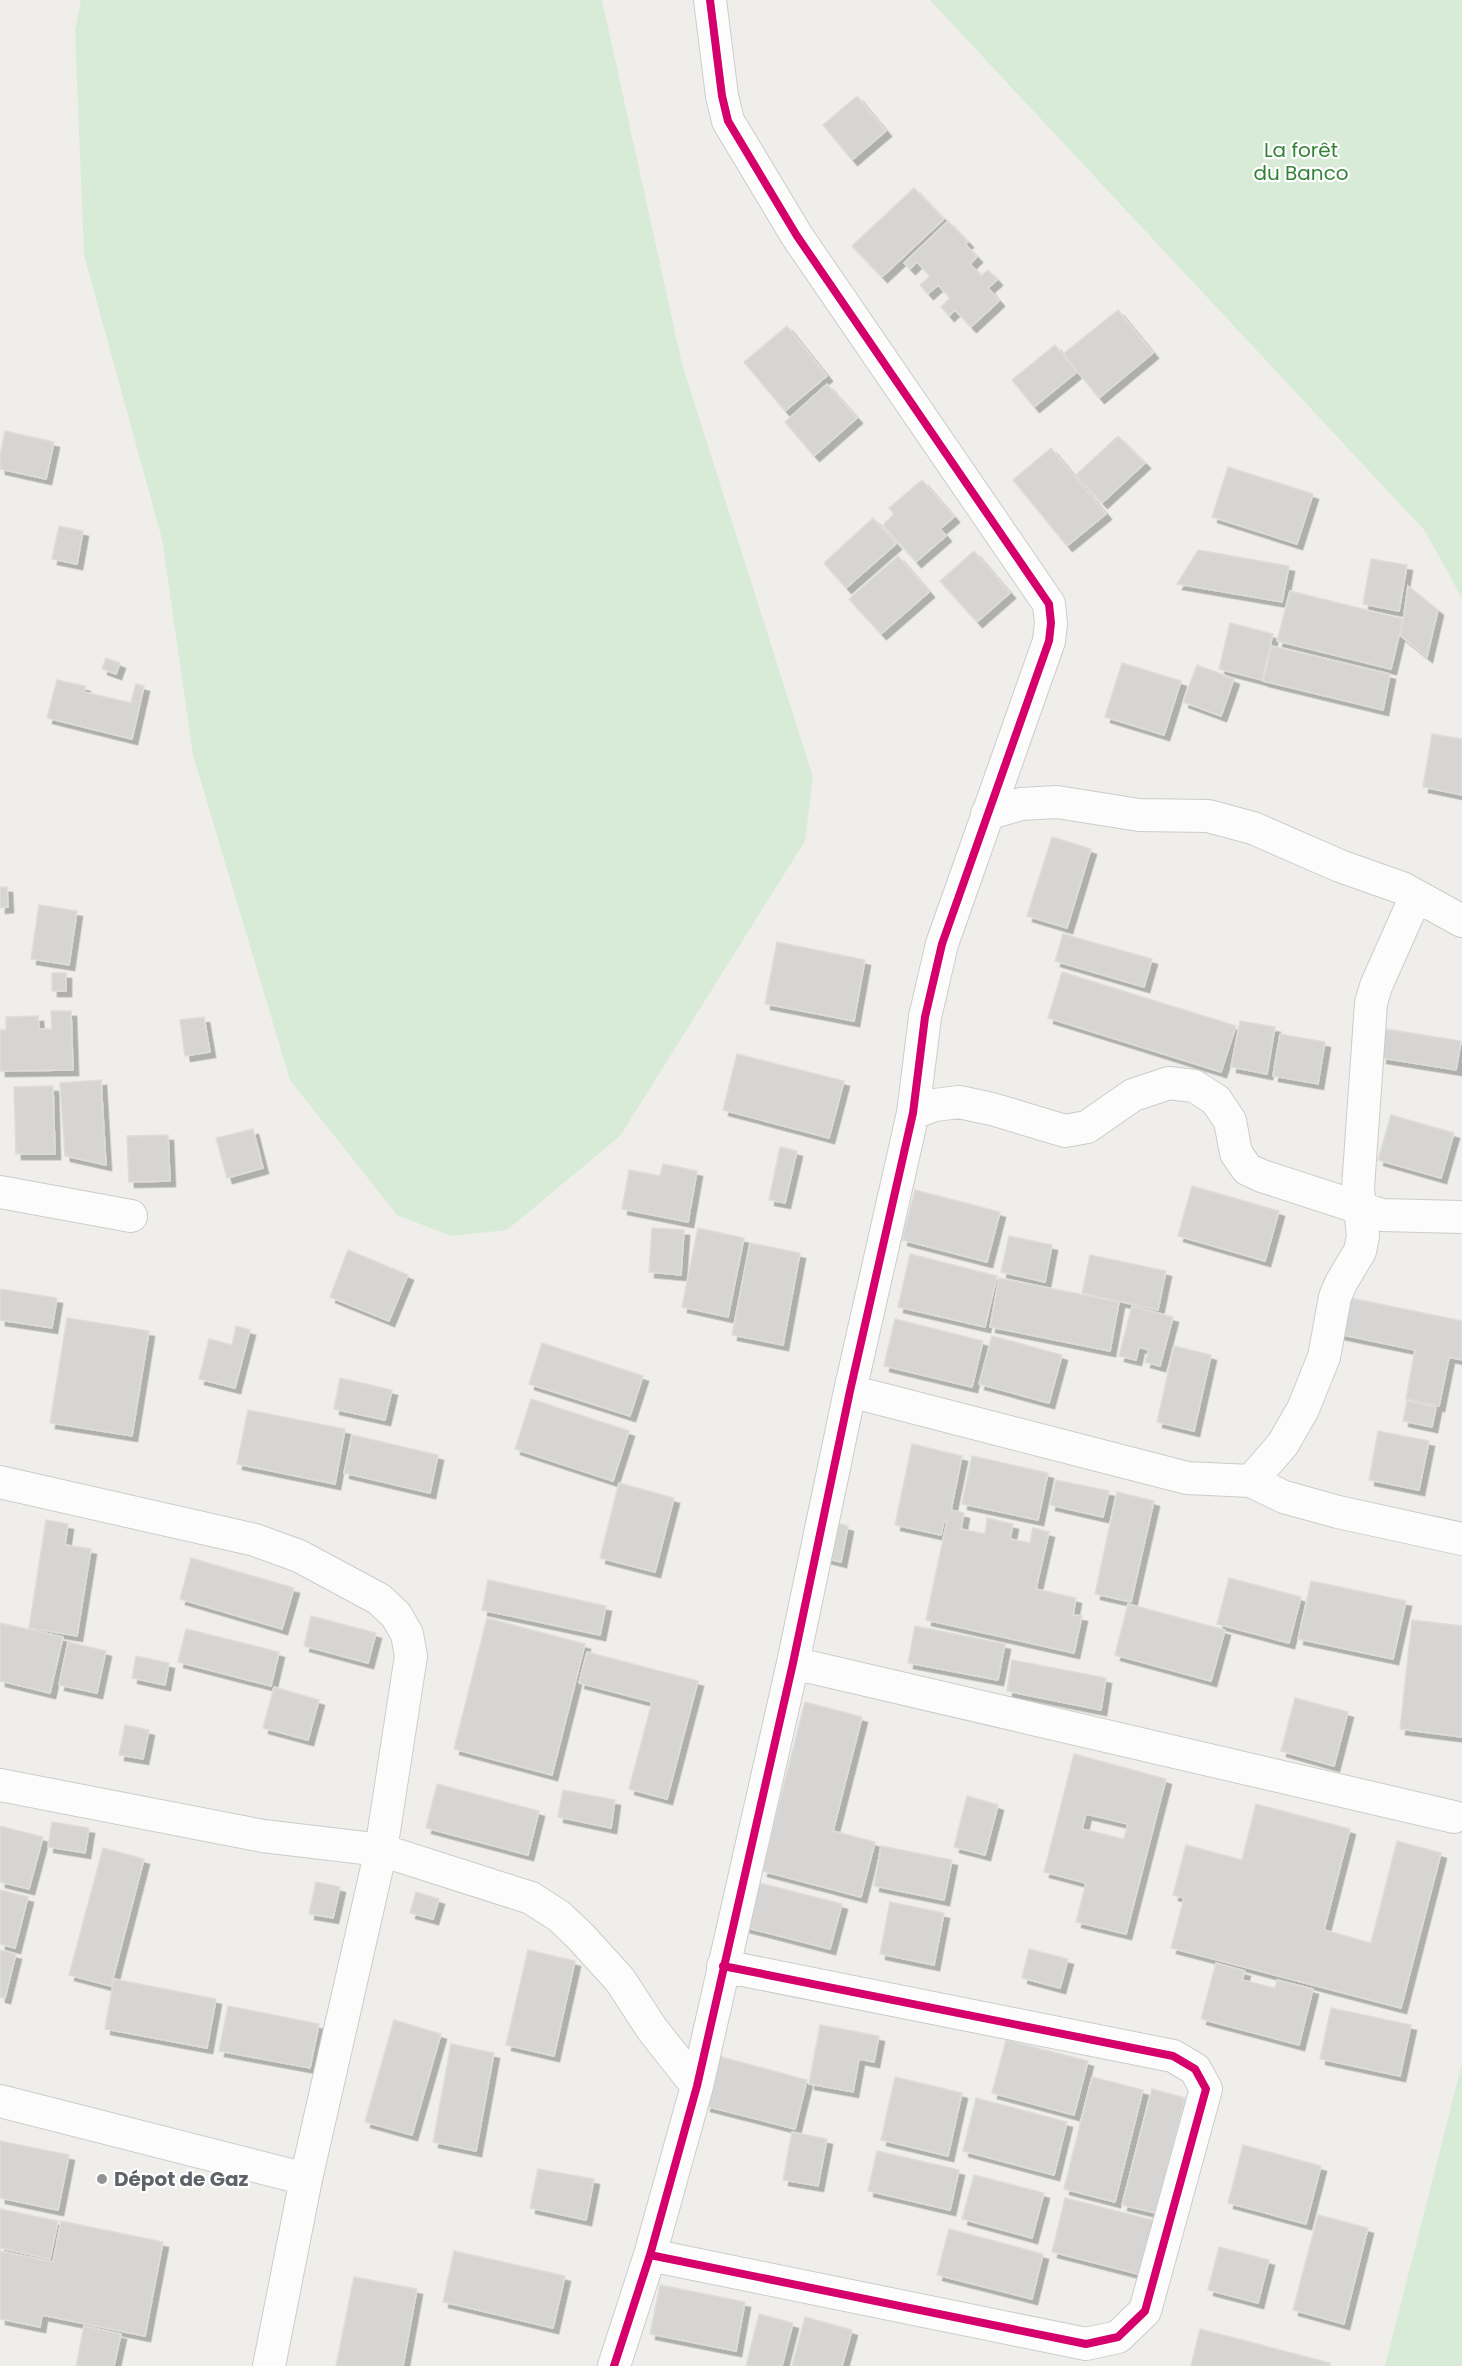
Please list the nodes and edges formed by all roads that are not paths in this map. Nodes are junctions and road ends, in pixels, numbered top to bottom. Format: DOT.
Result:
graph roads {
  1 [pos="710,0"];
  2 [pos="987,814"];
  3 [pos="1416,896"];
  4 [pos="1462,921"];
  5 [pos="913,1113"];
  6 [pos="0,1192"];
  7 [pos="1359,1208"];
  8 [pos="131,1216"];
  9 [pos="1462,1216"];
  10 [pos="850,1391"];
  11 [pos="1251,1481"];
  12 [pos="0,1482"];
  13 [pos="1462,1539"];
  14 [pos="793,1663"];
  15 [pos="0,1785"];
  16 [pos="1454,1817"];
  17 [pos="381,1850"];
  18 [pos="723,1966"];
  19 [pos="697,2086"];
  20 [pos="0,2101"];
  21 [pos="306,2180"];
  22 [pos="650,2255"];
  23 [pos="269,2366"];
  24 [pos="615,2366"];
  1 -- 2 [label="street"];
  2 -- 3 [label="street"];
  2 -- 5 [label="street"];
  3 -- 4 [label="street"];
  3 -- 7 [label="street"];
  5 -- 7 [label="street"];
  5 -- 10 [label="street"];
  6 -- 8 [label="street"];
  7 -- 9 [label="street"];
  7 -- 11 [label="street"];
  10 -- 11 [label="street"];
  10 -- 14 [label="street"];
  11 -- 13 [label="street"];
  12 -- 17 [label="street"];
  14 -- 16 [label="street"];
  14 -- 18 [label="street"];
  15 -- 17 [label="street"];
  17 -- 19 [label="street"];
  17 -- 21 [label="street"];
  18 -- 19 [label="street"];
  18 -- 22 [label="street"];
  19 -- 22 [label="street"];
  20 -- 21 [label="street"];
  21 -- 23 [label="street"];
  22 -- 24 [label="street"];
}
